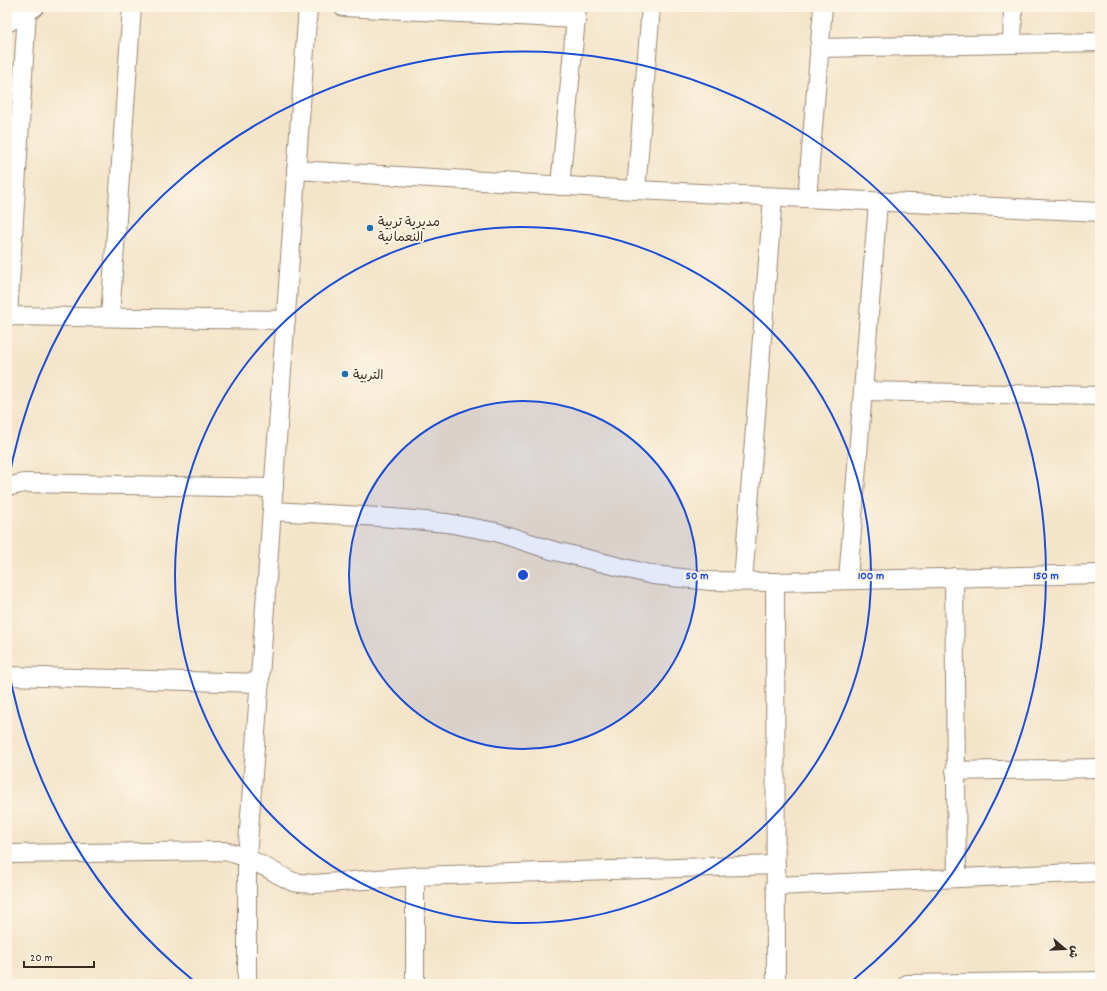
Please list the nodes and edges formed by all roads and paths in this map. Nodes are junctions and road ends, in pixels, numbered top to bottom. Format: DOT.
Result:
graph roads {
  1 [pos="132,7"];
  2 [pos="308,7"];
  3 [pos="342,7"];
  4 [pos="651,7"];
  5 [pos="823,7"];
  6 [pos="1013,7"];
  7 [pos="31,9"];
  8 [pos="577,13"];
  9 [pos="7,23"];
  10 [pos="1100,42"];
  11 [pos="1012,44"];
  12 [pos="819,48"];
  13 [pos="296,170"];
  14 [pos="560,186"];
  15 [pos="636,190"];
  16 [pos="773,197"];
  17 [pos="807,198"];
  18 [pos="878,202"];
  19 [pos="1100,212"];
  20 [pos="7,316"];
  21 [pos="110,317"];
  22 [pos="286,320"];
  23 [pos="863,391"];
  24 [pos="1100,396"];
  25 [pos="7,487"];
  26 [pos="274,488"];
  27 [pos="272,511"];
  28 [pos="1100,574"];
  29 [pos="954,577"];
  30 [pos="848,580"];
  31 [pos="743,581"];
  32 [pos="774,582"];
  33 [pos="7,676"];
  34 [pos="260,683"];
  35 [pos="1100,768"];
  36 [pos="955,771"];
  37 [pos="7,854"];
  38 [pos="247,858"];
  39 [pos="776,864"];
  40 [pos="1100,872"];
  41 [pos="415,876"];
  42 [pos="957,878"];
  43 [pos="776,886"];
  44 [pos="1100,981"];
  45 [pos="960,983"];
  46 [pos="247,984"];
  47 [pos="416,984"];
  48 [pos="776,984"];
  49 [pos="907,984"];
  1 -- 21 [label="street"];
  2 -- 13 [label="street"];
  3 -- 8 [label="street"];
  4 -- 15 [label="street"];
  5 -- 12 [label="street"];
  6 -- 11 [label="street"];
  7 -- 9 [label="street"];
  7 -- 20 [label="street"];
  8 -- 14 [label="street"];
  10 -- 11 [label="street"];
  11 -- 12 [label="street"];
  12 -- 17 [label="street"];
  13 -- 14 [label="street"];
  13 -- 22 [label="street"];
  14 -- 15 [label="street"];
  15 -- 16 [label="street"];
  16 -- 17 [label="street"];
  16 -- 31 [label="street"];
  17 -- 18 [label="street"];
  18 -- 19 [label="street"];
  18 -- 23 [label="street"];
  20 -- 21 [label="street"];
  21 -- 22 [label="street"];
  22 -- 26 [label="street"];
  23 -- 24 [label="street"];
  23 -- 30 [label="street"];
  25 -- 26 [label="street"];
  26 -- 27 [label="street"];
  27 -- 31 [label="street"];
  27 -- 34 [label="street"];
  28 -- 29 [label="street"];
  29 -- 30 [label="street"];
  29 -- 36 [label="street"];
  30 -- 32 [label="street"];
  31 -- 32 [label="street"];
  32 -- 39 [label="street"];
  33 -- 34 [label="street"];
  34 -- 38 [label="street"];
  35 -- 36 [label="street"];
  36 -- 42 [label="street"];
  37 -- 38 [label="street"];
  38 -- 41 [label="street"];
  38 -- 46 [label="street"];
  39 -- 41 [label="street"];
  39 -- 43 [label="street"];
  40 -- 42 [label="street"];
  41 -- 47 [label="street"];
  42 -- 43 [label="street"];
  43 -- 48 [label="street"];
  44 -- 45 [label="street"];
  45 -- 49 [label="street"];
}
